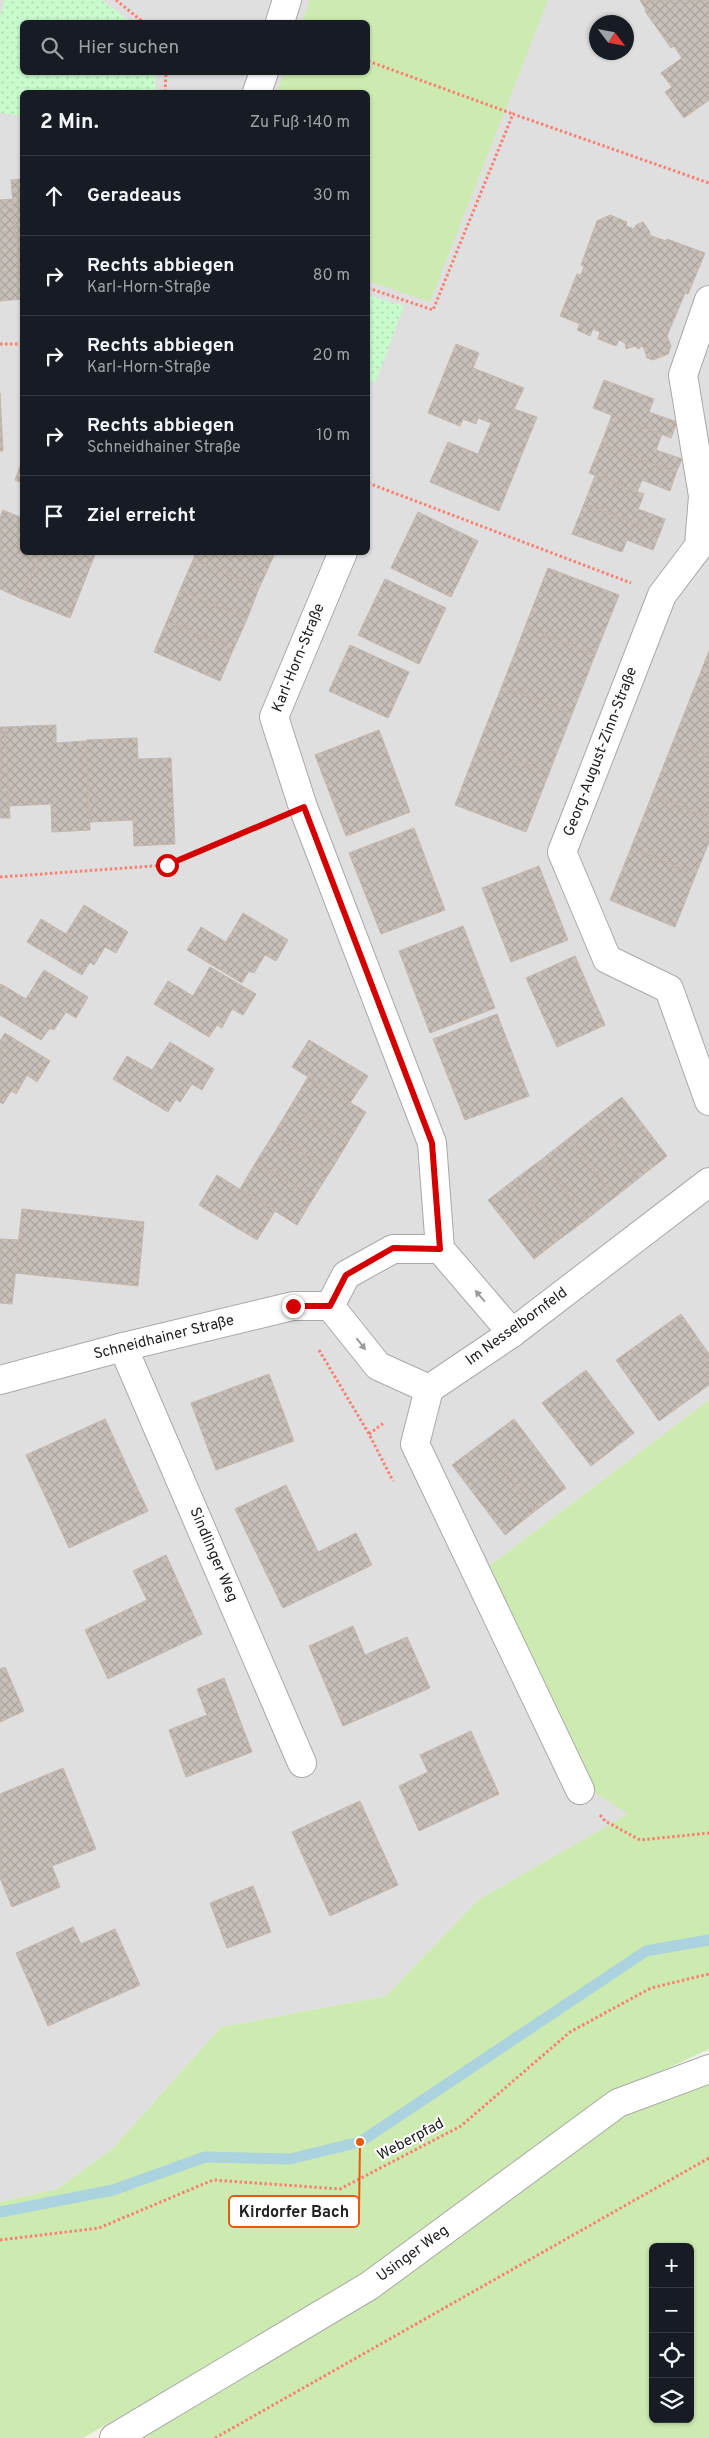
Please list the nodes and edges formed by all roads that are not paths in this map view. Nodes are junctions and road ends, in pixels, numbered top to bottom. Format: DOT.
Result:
graph roads {
  1 [pos="287,0"];
  2 [pos="281,20"];
  3 [pos="263,75"];
  4 [pos="258,90"];
  5 [pos="709,300"];
  6 [pos="704,548"];
  7 [pos="342,555"];
  8 [pos="709,1101"];
  9 [pos="709,1182"];
  10 [pos="440,1249"];
  11 [pos="330,1306"];
  12 [pos="512,1333"];
  13 [pos="123,1347"];
  14 [pos="0,1380"];
  15 [pos="429,1389"];
  16 [pos="302,1763"];
  17 [pos="580,1790"];
  18 [pos="709,2069"];
  19 [pos="114,2438"];
  1 -- 2 [label="street"];
  3 -- 4 [label="street"];
  5 -- 6 [label="street, Georg-August-Zinn-Straße"];
  6 -- 8 [label="street, Georg-August-Zinn-Straße"];
  7 -- 10 [label="street, Karl-Horn-Straße"];
  9 -- 12 [label="street, Im Nesselbornfeld"];
  10 -- 11 [label="street"];
  12 -- 10 [label="street, one-way"];
  11 -- 13 [label="street, Schneidhainer Straße"];
  11 -- 15 [label="street, one-way"];
  12 -- 15 [label="street, Im Nesselbornfeld"];
  13 -- 14 [label="street, Schneidhainer Straße"];
  13 -- 16 [label="street, Sindlinger Weg"];
  15 -- 17 [label="street"];
  18 -- 19 [label="street, Usinger Weg"];
}
